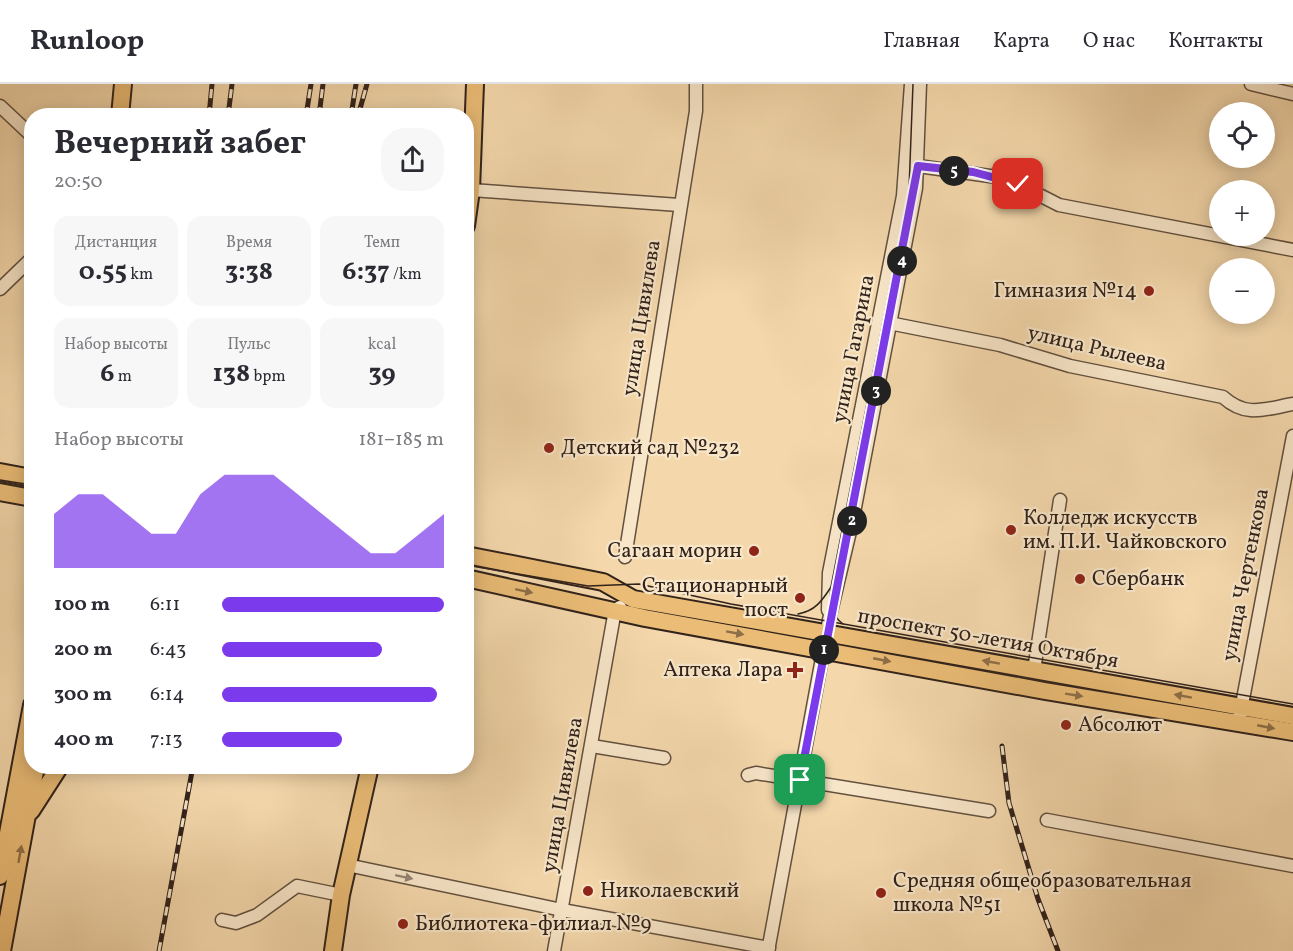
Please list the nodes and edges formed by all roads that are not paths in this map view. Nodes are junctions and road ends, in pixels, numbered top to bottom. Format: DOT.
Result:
graph roads {
  1 [pos="123,84"];
  2 [pos="133,84"];
  3 [pos="476,84"];
  4 [pos="696,84"];
  5 [pos="910,84"];
  6 [pos="920,84"];
  7 [pos="1251,84"];
  8 [pos="1293,94"];
  9 [pos="0,106"];
  10 [pos="121,108"];
  11 [pos="132,108"];
  12 [pos="474,126"];
  13 [pos="24,128"];
  14 [pos="918,166"];
  15 [pos="474,190"];
  16 [pos="679,205"];
  17 [pos="1293,250"];
  18 [pos="24,266"];
  19 [pos="0,289"];
  20 [pos="889,323"];
  21 [pos="1293,404"];
  22 [pos="1293,436"];
  23 [pos="0,472"];
  24 [pos="24,476"];
  25 [pos="0,492"];
  26 [pos="24,496"];
  27 [pos="1060,500"];
  28 [pos="474,557"];
  29 [pos="625,557"];
  30 [pos="474,580"];
  31 [pos="633,599"];
  32 [pos="615,610"];
  33 [pos="827,634"];
  34 [pos="1034,670"];
  35 [pos="1240,714"];
  36 [pos="1293,716"];
  37 [pos="1293,732"];
  38 [pos="592,746"];
  39 [pos="24,748"];
  40 [pos="664,758"];
  41 [pos="35,774"];
  42 [pos="55,774"];
  43 [pos="367,774"];
  44 [pos="748,775"];
  45 [pos="800,780"];
  46 [pos="989,811"];
  47 [pos="27,816"];
  48 [pos="1047,820"];
  49 [pos="347,864"];
  50 [pos="1293,866"];
  51 [pos="0,876"];
  52 [pos="341,895"];
  53 [pos="562,910"];
  54 [pos="222,920"];
  55 [pos="3,932"];
  56 [pos="768,950"];
  57 [pos="2,951"];
  58 [pos="333,951"];
  59 [pos="554,951"];
  1 -- 10 [label="main road"];
  2 -- 11 [label="main road"];
  3 -- 12 [label="main road"];
  4 -- 16 [label="street, улица Цивилева"];
  5 -- 33 [label="street, улица Гагарина"];
  6 -- 14 [label="street, улица Гагарина"];
  7 -- 8 [label="street"];
  9 -- 13 [label="street"];
  14 -- 17 [label="street"];
  14 -- 20 [label="street, улица Гагарина"];
  15 -- 16 [label="street"];
  16 -- 29 [label="street, улица Цивилева"];
  18 -- 19 [label="street"];
  20 -- 21 [label="street, улица Рылеева"];
  20 -- 33 [label="street, улица Гагарина"];
  22 -- 35 [label="street, улица Чертенкова"];
  23 -- 24 [label="main road"];
  25 -- 26 [label="main road"];
  27 -- 34 [label="street"];
  28 -- 31 [label="main road, проспект 50-летия Октября"];
  30 -- 32 [label="main road, проспект 50-летия Октября, one-way"];
  31 -- 32 [label="street"];
  31 -- 33 [label="main road, проспект 50-летия Октября"];
  32 -- 33 [label="main road, проспект 50-летия Октября, one-way"];
  32 -- 38 [label="street, улица Цивилева"];
  34 -- 33 [label="main road, проспект 50-летия Октября, one-way"];
  33 -- 35 [label="main road, проспект 50-летия Октября, one-way"];
  33 -- 45 [label="street, улица Гагарина"];
  35 -- 34 [label="main road, проспект 50-летия Октября, one-way"];
  35 -- 36 [label="main road, проспект 50-летия Октября"];
  35 -- 37 [label="main road, проспект 50-летия Октября, one-way"];
  38 -- 40 [label="street"];
  38 -- 53 [label="street, улица Цивилева"];
  39 -- 51 [label="main road"];
  41 -- 47 [label="main road"];
  42 -- 47 [label="main road"];
  43 -- 49 [label="main road"];
  44 -- 45 [label="street"];
  45 -- 46 [label="street"];
  45 -- 56 [label="street, улица Гагарина"];
  55 -- 47 [label="main road, one-way"];
  48 -- 50 [label="street"];
  49 -- 52 [label="main road"];
  49 -- 53 [label="street, one-way"];
  52 -- 54 [label="street"];
  52 -- 58 [label="main road"];
  53 -- 56 [label="street"];
  53 -- 59 [label="street, улица Цивилева"];
  55 -- 57 [label="main road"];
}
